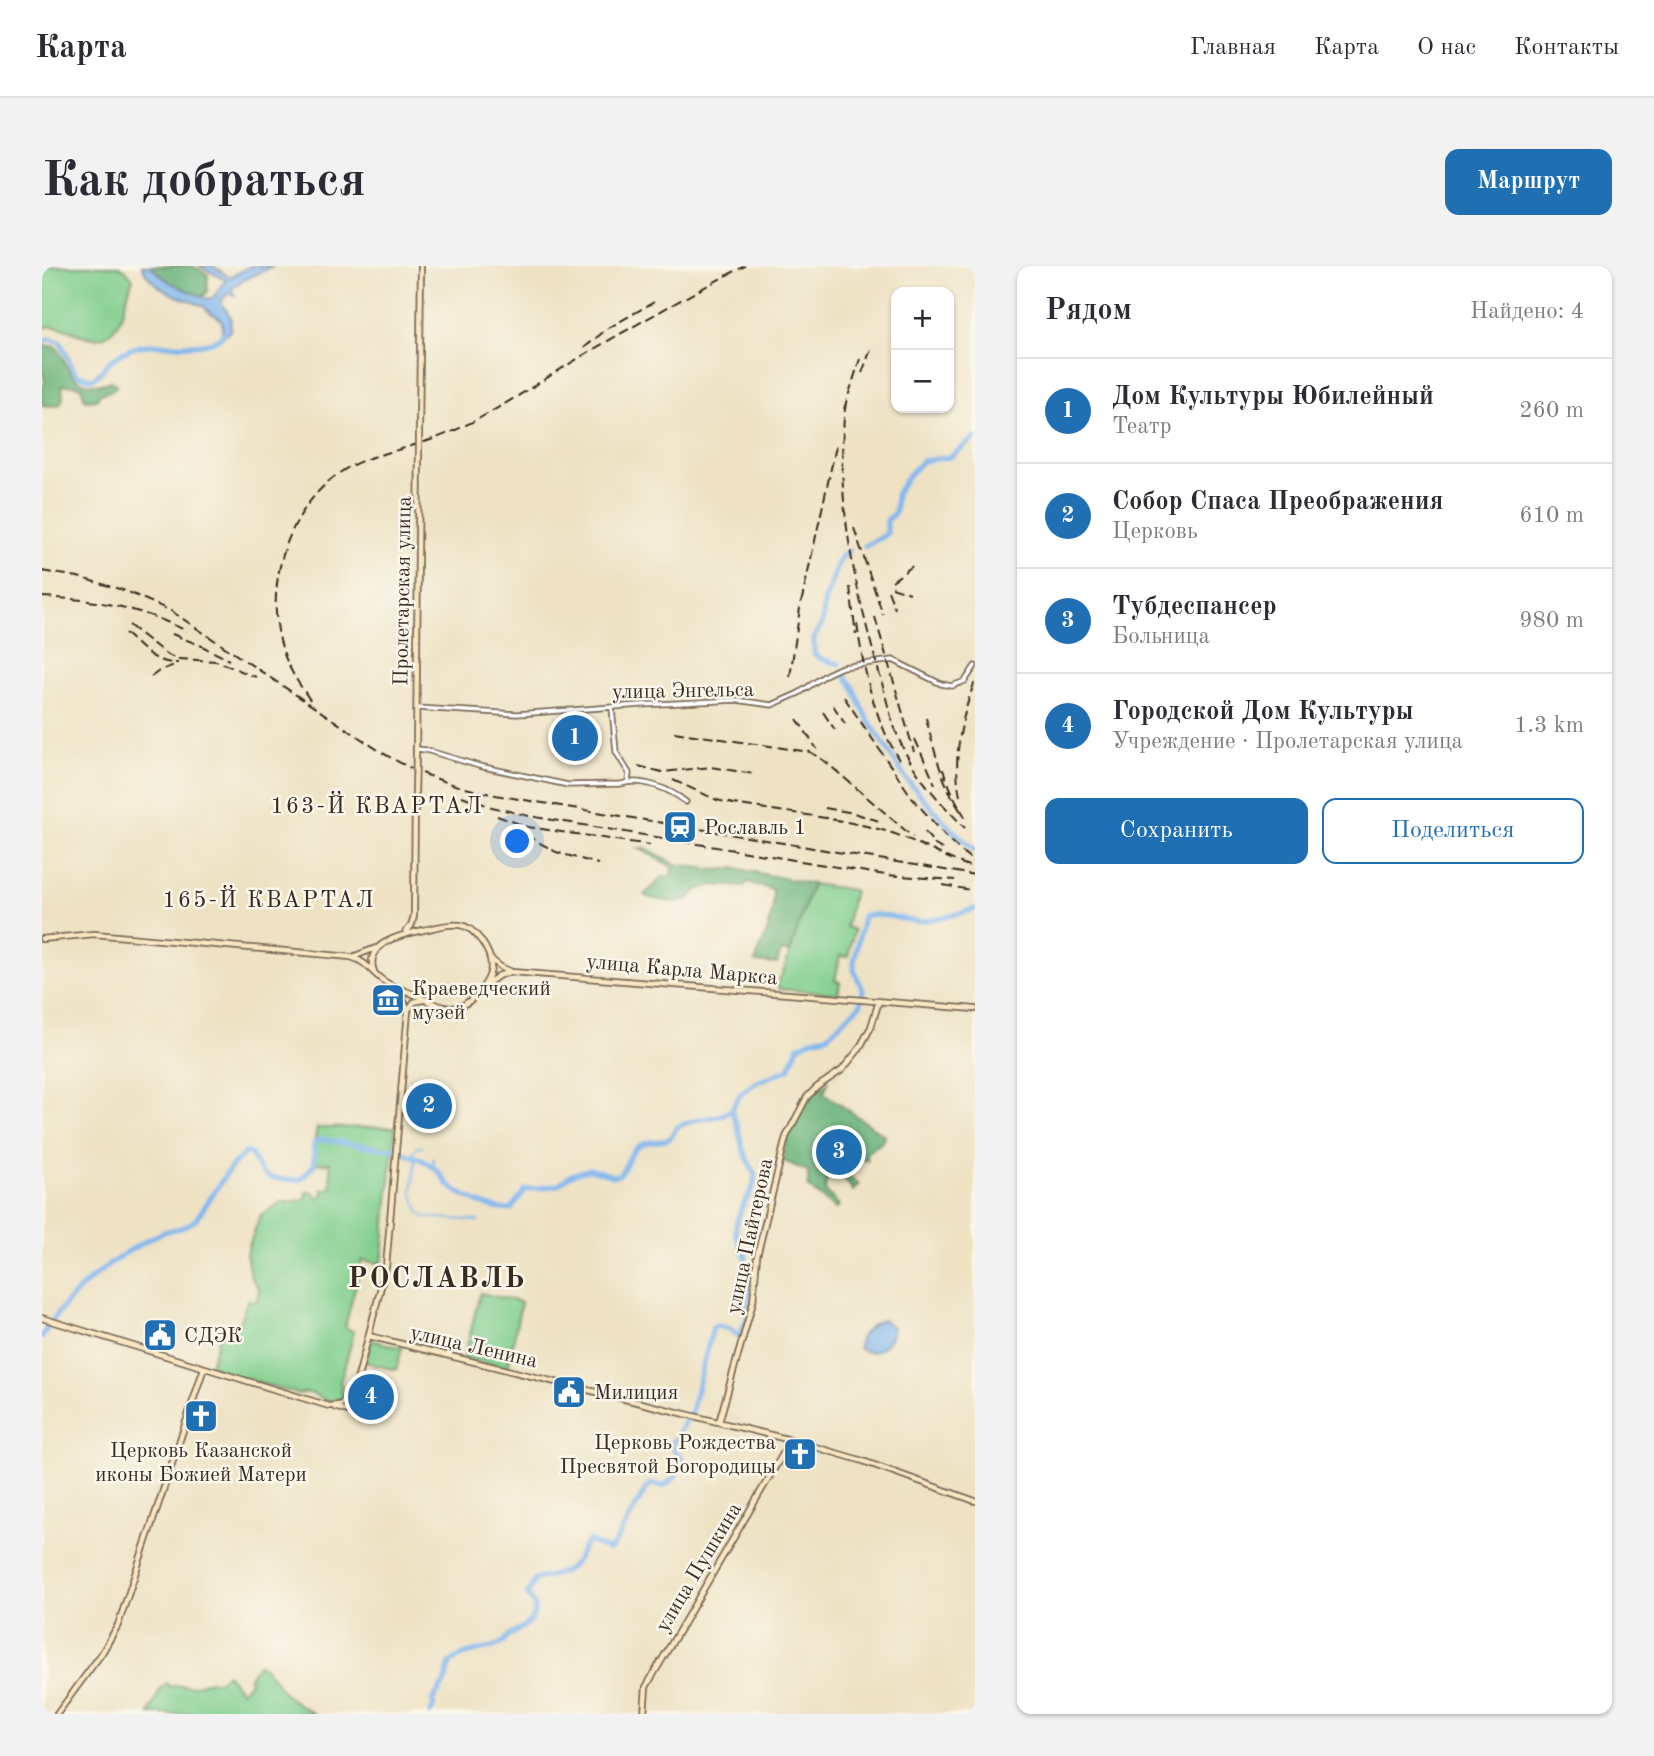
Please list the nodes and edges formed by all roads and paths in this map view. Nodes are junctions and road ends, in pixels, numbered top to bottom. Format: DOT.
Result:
graph roads {
  1 [pos="421,266"];
  2 [pos="975,666"];
  3 [pos="612,707"];
  4 [pos="416,708"];
  5 [pos="416,752"];
  6 [pos="628,781"];
  7 [pos="686,802"];
  8 [pos="414,916"];
  9 [pos="430,929"];
  10 [pos="402,934"];
  11 [pos="42,939"];
  12 [pos="380,946"];
  13 [pos="351,957"];
  14 [pos="489,957"];
  15 [pos="374,972"];
  16 [pos="510,972"];
  17 [pos="484,987"];
  18 [pos="399,989"];
  19 [pos="427,1001"];
  20 [pos="879,1001"];
  21 [pos="975,1009"];
  22 [pos="408,1010"];
  23 [pos="45,1319"];
  24 [pos="369,1336"];
  25 [pos="204,1368"];
  26 [pos="355,1389"];
  27 [pos="329,1406"];
  28 [pos="719,1422"];
  29 [pos="791,1440"];
  30 [pos="975,1501"];
  31 [pos="57,1714"];
  32 [pos="644,1714"];
  1 -- 4 [label="main road, Пролетарская улица, bridge"];
  2 -- 3 [label="street, улица Энгельса"];
  3 -- 4 [label="street, улица Энгельса"];
  3 -- 6 [label="street"];
  4 -- 5 [label="main road, Пролетарская улица"];
  5 -- 6 [label="street"];
  5 -- 8 [label="main road, Пролетарская улица, bridge"];
  6 -- 7 [label="street"];
  8 -- 9 [label="main road"];
  8 -- 10 [label="main road"];
  9 -- 10 [label="main road"];
  9 -- 14 [label="main road"];
  10 -- 12 [label="main road"];
  11 -- 13 [label="main road"];
  12 -- 13 [label="main road"];
  12 -- 15 [label="main road"];
  13 -- 15 [label="main road"];
  14 -- 16 [label="main road"];
  14 -- 17 [label="main road"];
  15 -- 18 [label="main road"];
  16 -- 17 [label="main road"];
  16 -- 20 [label="main road, улица Карла Маркса"];
  17 -- 19 [label="main road"];
  18 -- 19 [label="main road"];
  18 -- 22 [label="main road"];
  19 -- 22 [label="main road"];
  20 -- 21 [label="main road"];
  20 -- 28 [label="main road, улица Пайтерова"];
  22 -- 24 [label="main road"];
  23 -- 25 [label="main road"];
  24 -- 26 [label="main road"];
  24 -- 28 [label="main road, улица Ленина"];
  25 -- 27 [label="main road"];
  25 -- 31 [label="main road"];
  26 -- 27 [label="main road"];
  26 -- 27 [label="main road"];
  28 -- 29 [label="main road, улица Ленина"];
  29 -- 30 [label="main road, улица Ленина"];
  29 -- 32 [label="main road, улица Пушкина"];
}
